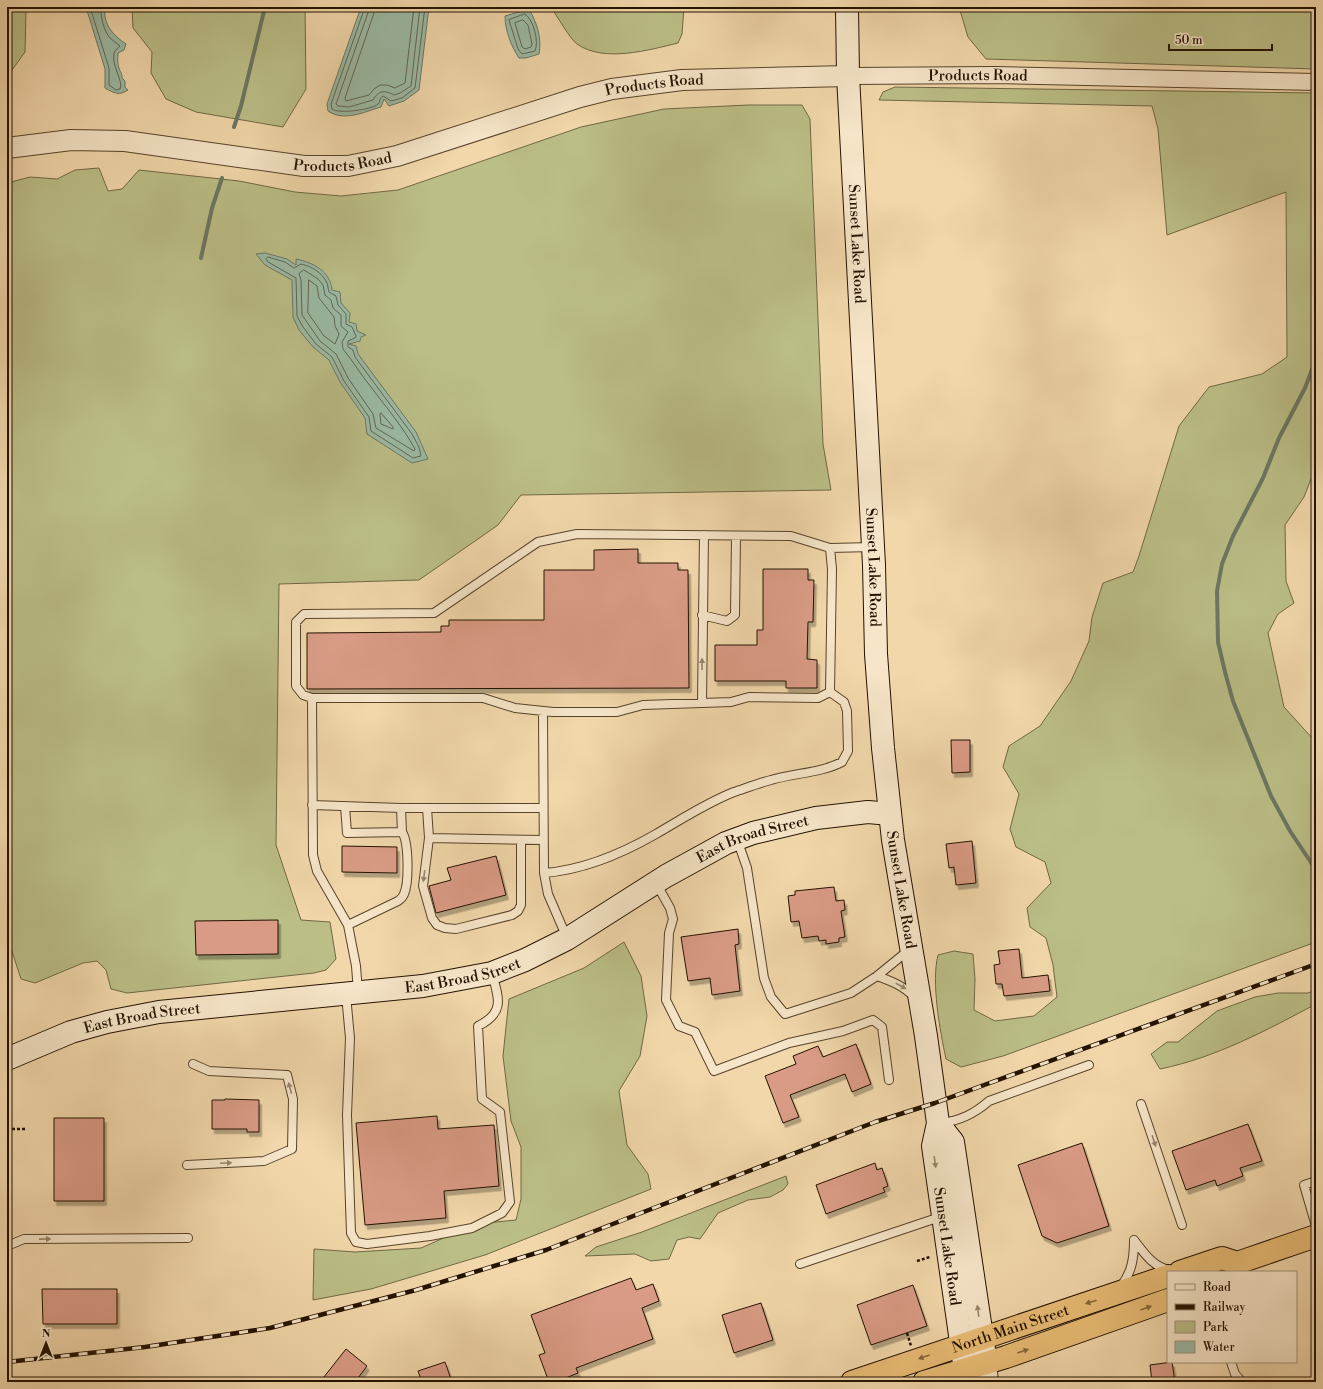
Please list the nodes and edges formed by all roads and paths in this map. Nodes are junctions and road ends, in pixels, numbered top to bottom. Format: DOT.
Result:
graph roads {
  1 [pos="847,7"];
  2 [pos="848,76"];
  3 [pos="1316,82"];
  4 [pos="7,148"];
  5 [pos="704,535"];
  6 [pos="736,536"];
  7 [pos="873,547"];
  8 [pos="830,548"];
  9 [pos="702,615"];
  10 [pos="830,692"];
  11 [pos="312,698"];
  12 [pos="702,703"];
  13 [pos="543,711"];
  14 [pos="312,805"];
  15 [pos="346,806"];
  16 [pos="401,808"];
  17 [pos="427,808"];
  18 [pos="542,808"];
  19 [pos="890,814"];
  20 [pos="402,832"];
  21 [pos="430,838"];
  22 [pos="737,839"];
  23 [pos="521,840"];
  24 [pos="543,840"];
  25 [pos="544,873"];
  26 [pos="656,882"];
  27 [pos="348,925"];
  28 [pos="567,938"];
  29 [pos="909,940"];
  30 [pos="492,973"];
  31 [pos="877,976"];
  32 [pos="352,994"];
  33 [pos="920,1003"];
  34 [pos="7,1059"];
  35 [pos="194,1064"];
  36 [pos="1089,1065"];
  37 [pos="889,1080"];
  38 [pos="1142,1104"];
  39 [pos="938,1124"];
  40 [pos="7,1129"];
  41 [pos="26,1129"];
  42 [pos="187,1165"];
  43 [pos="1316,1181"];
  44 [pos="943,1215"];
  45 [pos="1182,1225"];
  46 [pos="1316,1226"];
  47 [pos="1316,1236"];
  48 [pos="188,1238"];
  49 [pos="7,1246"];
  50 [pos="930,1257"];
  51 [pos="917,1261"];
  52 [pos="800,1264"];
  53 [pos="1235,1268"];
  54 [pos="1174,1271"];
  55 [pos="1183,1271"];
  56 [pos="1167,1276"];
  57 [pos="1115,1294"];
  58 [pos="1167,1300"];
  59 [pos="907,1333"];
  60 [pos="982,1338"];
  61 [pos="962,1345"];
  62 [pos="912,1348"];
  63 [pos="1231,1363"];
  64 [pos="987,1372"];
  65 [pos="966,1376"];
  66 [pos="852,1382"];
  67 [pos="924,1382"];
  68 [pos="1242,1382"];
  1 -- 2 [label="main road, Sunset Lake Road"];
  2 -- 3 [label="street, Products Road"];
  2 -- 4 [label="street, Products Road"];
  2 -- 7 [label="main road, Sunset Lake Road"];
  5 -- 6 [label="lane"];
  5 -- 9 [label="lane"];
  5 -- 11 [label="lane"];
  6 -- 8 [label="lane"];
  6 -- 9 [label="lane"];
  7 -- 8 [label="lane"];
  7 -- 19 [label="main road, Sunset Lake Road"];
  8 -- 10 [label="lane"];
  12 -- 9 [label="lane, one-way"];
  10 -- 12 [label="lane"];
  10 -- 25 [label="lane"];
  11 -- 13 [label="lane"];
  11 -- 14 [label="lane"];
  12 -- 13 [label="lane"];
  13 -- 18 [label="lane"];
  14 -- 15 [label="lane"];
  14 -- 27 [label="lane"];
  15 -- 16 [label="lane"];
  15 -- 20 [label="lane"];
  16 -- 17 [label="lane"];
  16 -- 20 [label="lane"];
  17 -- 18 [label="lane"];
  17 -- 21 [label="lane"];
  18 -- 24 [label="lane"];
  19 -- 22 [label="main road, East Broad Street"];
  19 -- 29 [label="main road, Sunset Lake Road"];
  20 -- 27 [label="lane"];
  21 -- 23 [label="lane"];
  21 -- 23 [label="lane, one-way"];
  22 -- 26 [label="main road, East Broad Street"];
  22 -- 31 [label="lane"];
  23 -- 24 [label="lane"];
  24 -- 25 [label="lane"];
  25 -- 28 [label="lane"];
  26 -- 28 [label="main road, East Broad Street"];
  26 -- 37 [label="lane"];
  27 -- 32 [label="lane"];
  28 -- 30 [label="main road, East Broad Street"];
  29 -- 31 [label="lane"];
  29 -- 33 [label="main road, Sunset Lake Road"];
  30 -- 32 [label="main road, East Broad Street"];
  30 -- 32 [label="lane"];
  31 -- 33 [label="lane, one-way"];
  32 -- 34 [label="main road, East Broad Street"];
  33 -- 39 [label="main road, Sunset Lake Road"];
  42 -- 35 [label="lane, one-way"];
  36 -- 39 [label="lane"];
  38 -- 45 [label="lane, one-way"];
  39 -- 44 [label="main road, Sunset Lake Road, one-way"];
  60 -- 39 [label="main road, Sunset Lake Road, one-way"];
  40 -- 41 [label="path"];
  43 -- 46 [label="lane"];
  44 -- 52 [label="lane"];
  44 -- 61 [label="main road, Sunset Lake Road"];
  47 -- 53 [label="highway"];
  49 -- 48 [label="lane, one-way"];
  50 -- 51 [label="path"];
  53 -- 55 [label="highway"];
  54 -- 57 [label="lane"];
  56 -- 57 [label="highway, North Main Street"];
  57 -- 60 [label="highway, North Main Street, one-way"];
  64 -- 58 [label="highway, North Main Street, one-way"];
  59 -- 62 [label="path"];
  60 -- 61 [label="highway, North Main Street"];
  60 -- 64 [label="main road, Sunset Lake Road"];
  61 -- 65 [label="main road, Sunset Lake Road"];
  61 -- 66 [label="highway, North Main Street, one-way"];
  63 -- 68 [label="lane"];
  64 -- 65 [label="highway, North Main Street"];
  65 -- 67 [label="highway, North Main Street"];
}
